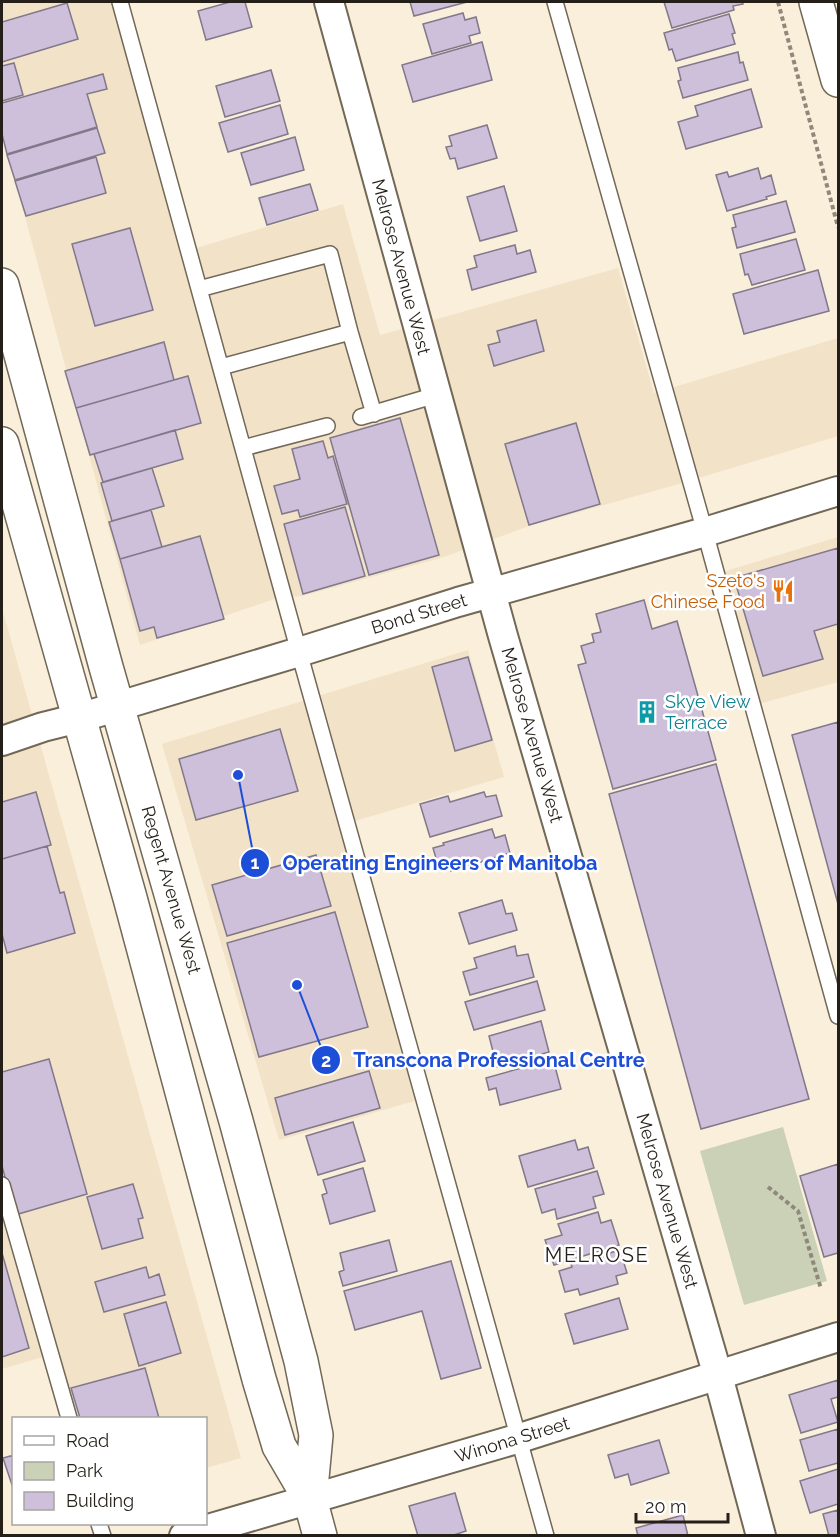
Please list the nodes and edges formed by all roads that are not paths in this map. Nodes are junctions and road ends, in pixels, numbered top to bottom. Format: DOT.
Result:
graph roads {
  1 [pos="120,2"];
  2 [pos="329,2"];
  3 [pos="555,2"];
  4 [pos="816,2"];
  5 [pos="838,80"];
  6 [pos="2,285"];
  7 [pos="199,289"];
  8 [pos="350,332"];
  9 [pos="221,367"];
  10 [pos="436,395"];
  11 [pos="327,426"];
  12 [pos="2,444"];
  13 [pos="243,448"];
  14 [pos="838,491"];
  15 [pos="705,532"];
  16 [pos="492,592"];
  17 [pos="299,652"];
  18 [pos="118,706"];
  19 [pos="79,718"];
  20 [pos="2,741"];
  21 [pos="838,1016"];
  22 [pos="2,1185"];
  23 [pos="838,1337"];
  24 [pos="718,1376"];
  25 [pos="68,1417"];
  26 [pos="520,1438"];
  27 [pos="310,1499"];
  28 [pos="184,1536"];
  29 [pos="320,1536"];
  30 [pos="546,1536"];
  31 [pos="761,1536"];
  1 -- 7 [label="lane"];
  2 -- 10 [label="street, Melrose Avenue West"];
  3 -- 15 [label="lane"];
  4 -- 5 [label="main road"];
  6 -- 18 [label="main road, Regent Avenue West"];
  7 -- 8 [label="lane"];
  7 -- 9 [label="lane"];
  8 -- 9 [label="lane"];
  8 -- 10 [label="lane"];
  9 -- 13 [label="lane"];
  10 -- 16 [label="street, Melrose Avenue West"];
  11 -- 13 [label="lane"];
  12 -- 19 [label="main road, Regent Avenue West"];
  13 -- 17 [label="lane"];
  14 -- 15 [label="street, Bond Street"];
  15 -- 16 [label="street, Bond Street"];
  15 -- 21 [label="lane"];
  16 -- 17 [label="street, Bond Street"];
  16 -- 24 [label="street, Melrose Avenue West"];
  17 -- 18 [label="street, Bond Street"];
  17 -- 26 [label="lane"];
  18 -- 19 [label="street, Bond Street"];
  18 -- 27 [label="main road, Regent Avenue West"];
  19 -- 20 [label="street, Bond Street"];
  19 -- 27 [label="main road, Regent Avenue West"];
  22 -- 25 [label="lane"];
  23 -- 24 [label="street, Winona Street"];
  24 -- 26 [label="street, Winona Street"];
  24 -- 31 [label="street, Melrose Avenue West"];
  26 -- 27 [label="street, Winona Street"];
  26 -- 30 [label="lane"];
  27 -- 28 [label="street, Winona Street"];
  27 -- 29 [label="main road, Regent Avenue West"];
}
